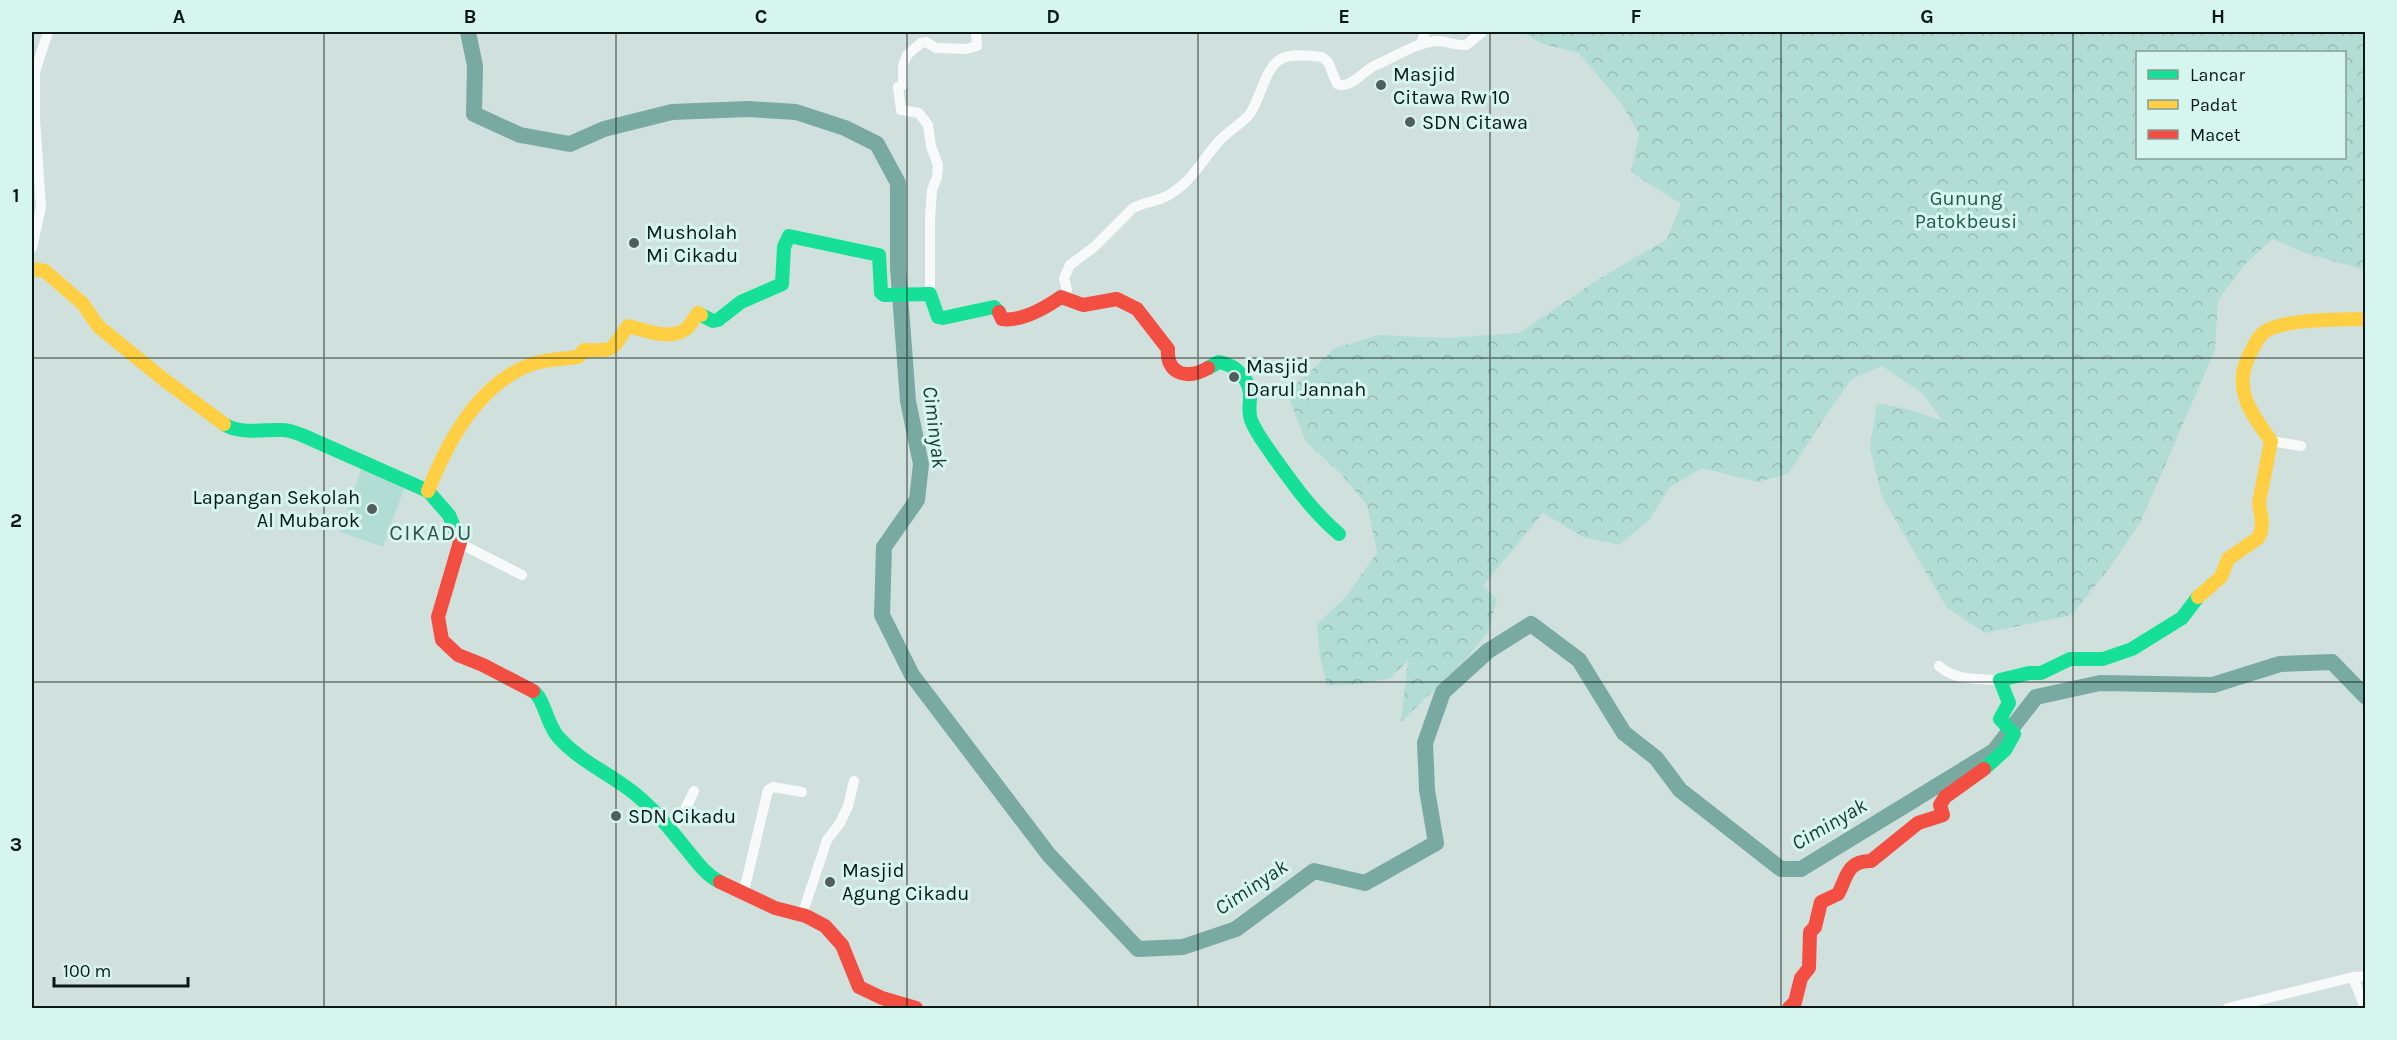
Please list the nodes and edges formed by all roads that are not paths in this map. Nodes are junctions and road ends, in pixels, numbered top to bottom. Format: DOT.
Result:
graph roads {
  1 [pos="48,32"];
  2 [pos="976,32"];
  3 [pos="1425,32"];
  4 [pos="1482,32"];
  5 [pos="1421,44"];
  6 [pos="36,209"];
  7 [pos="32,248"];
  8 [pos="32,268"];
  9 [pos="930,294"];
  10 [pos="1064,297"];
  11 [pos="2366,319"];
  12 [pos="2271,441"];
  13 [pos="2301,446"];
  14 [pos="428,491"];
  15 [pos="1339,534"];
  16 [pos="461,544"];
  17 [pos="522,575"];
  18 [pos="1939,666"];
  19 [pos="2000,680"];
  20 [pos="854,782"];
  21 [pos="694,791"];
  22 [pos="801,792"];
  23 [pos="670,829"];
  24 [pos="743,895"];
  25 [pos="802,915"];
  26 [pos="2366,976"];
  27 [pos="2353,977"];
  28 [pos="916,1008"];
  29 [pos="1789,1008"];
  30 [pos="2229,1008"];
  31 [pos="2365,1008"];
  1 -- 6 [label="street"];
  2 -- 9 [label="street"];
  3 -- 5 [label="street"];
  4 -- 5 [label="street"];
  5 -- 10 [label="street"];
  6 -- 7 [label="street"];
  8 -- 14 [label="street"];
  9 -- 10 [label="street"];
  9 -- 14 [label="street"];
  10 -- 15 [label="street"];
  11 -- 12 [label="street"];
  12 -- 13 [label="street"];
  12 -- 19 [label="street"];
  14 -- 16 [label="street"];
  16 -- 17 [label="street"];
  16 -- 23 [label="street"];
  18 -- 19 [label="street"];
  19 -- 29 [label="street"];
  20 -- 25 [label="street"];
  21 -- 23 [label="street"];
  22 -- 24 [label="street"];
  23 -- 24 [label="street"];
  24 -- 25 [label="street"];
  25 -- 28 [label="street"];
  26 -- 27 [label="street"];
  27 -- 30 [label="street"];
  27 -- 31 [label="street"];
}
